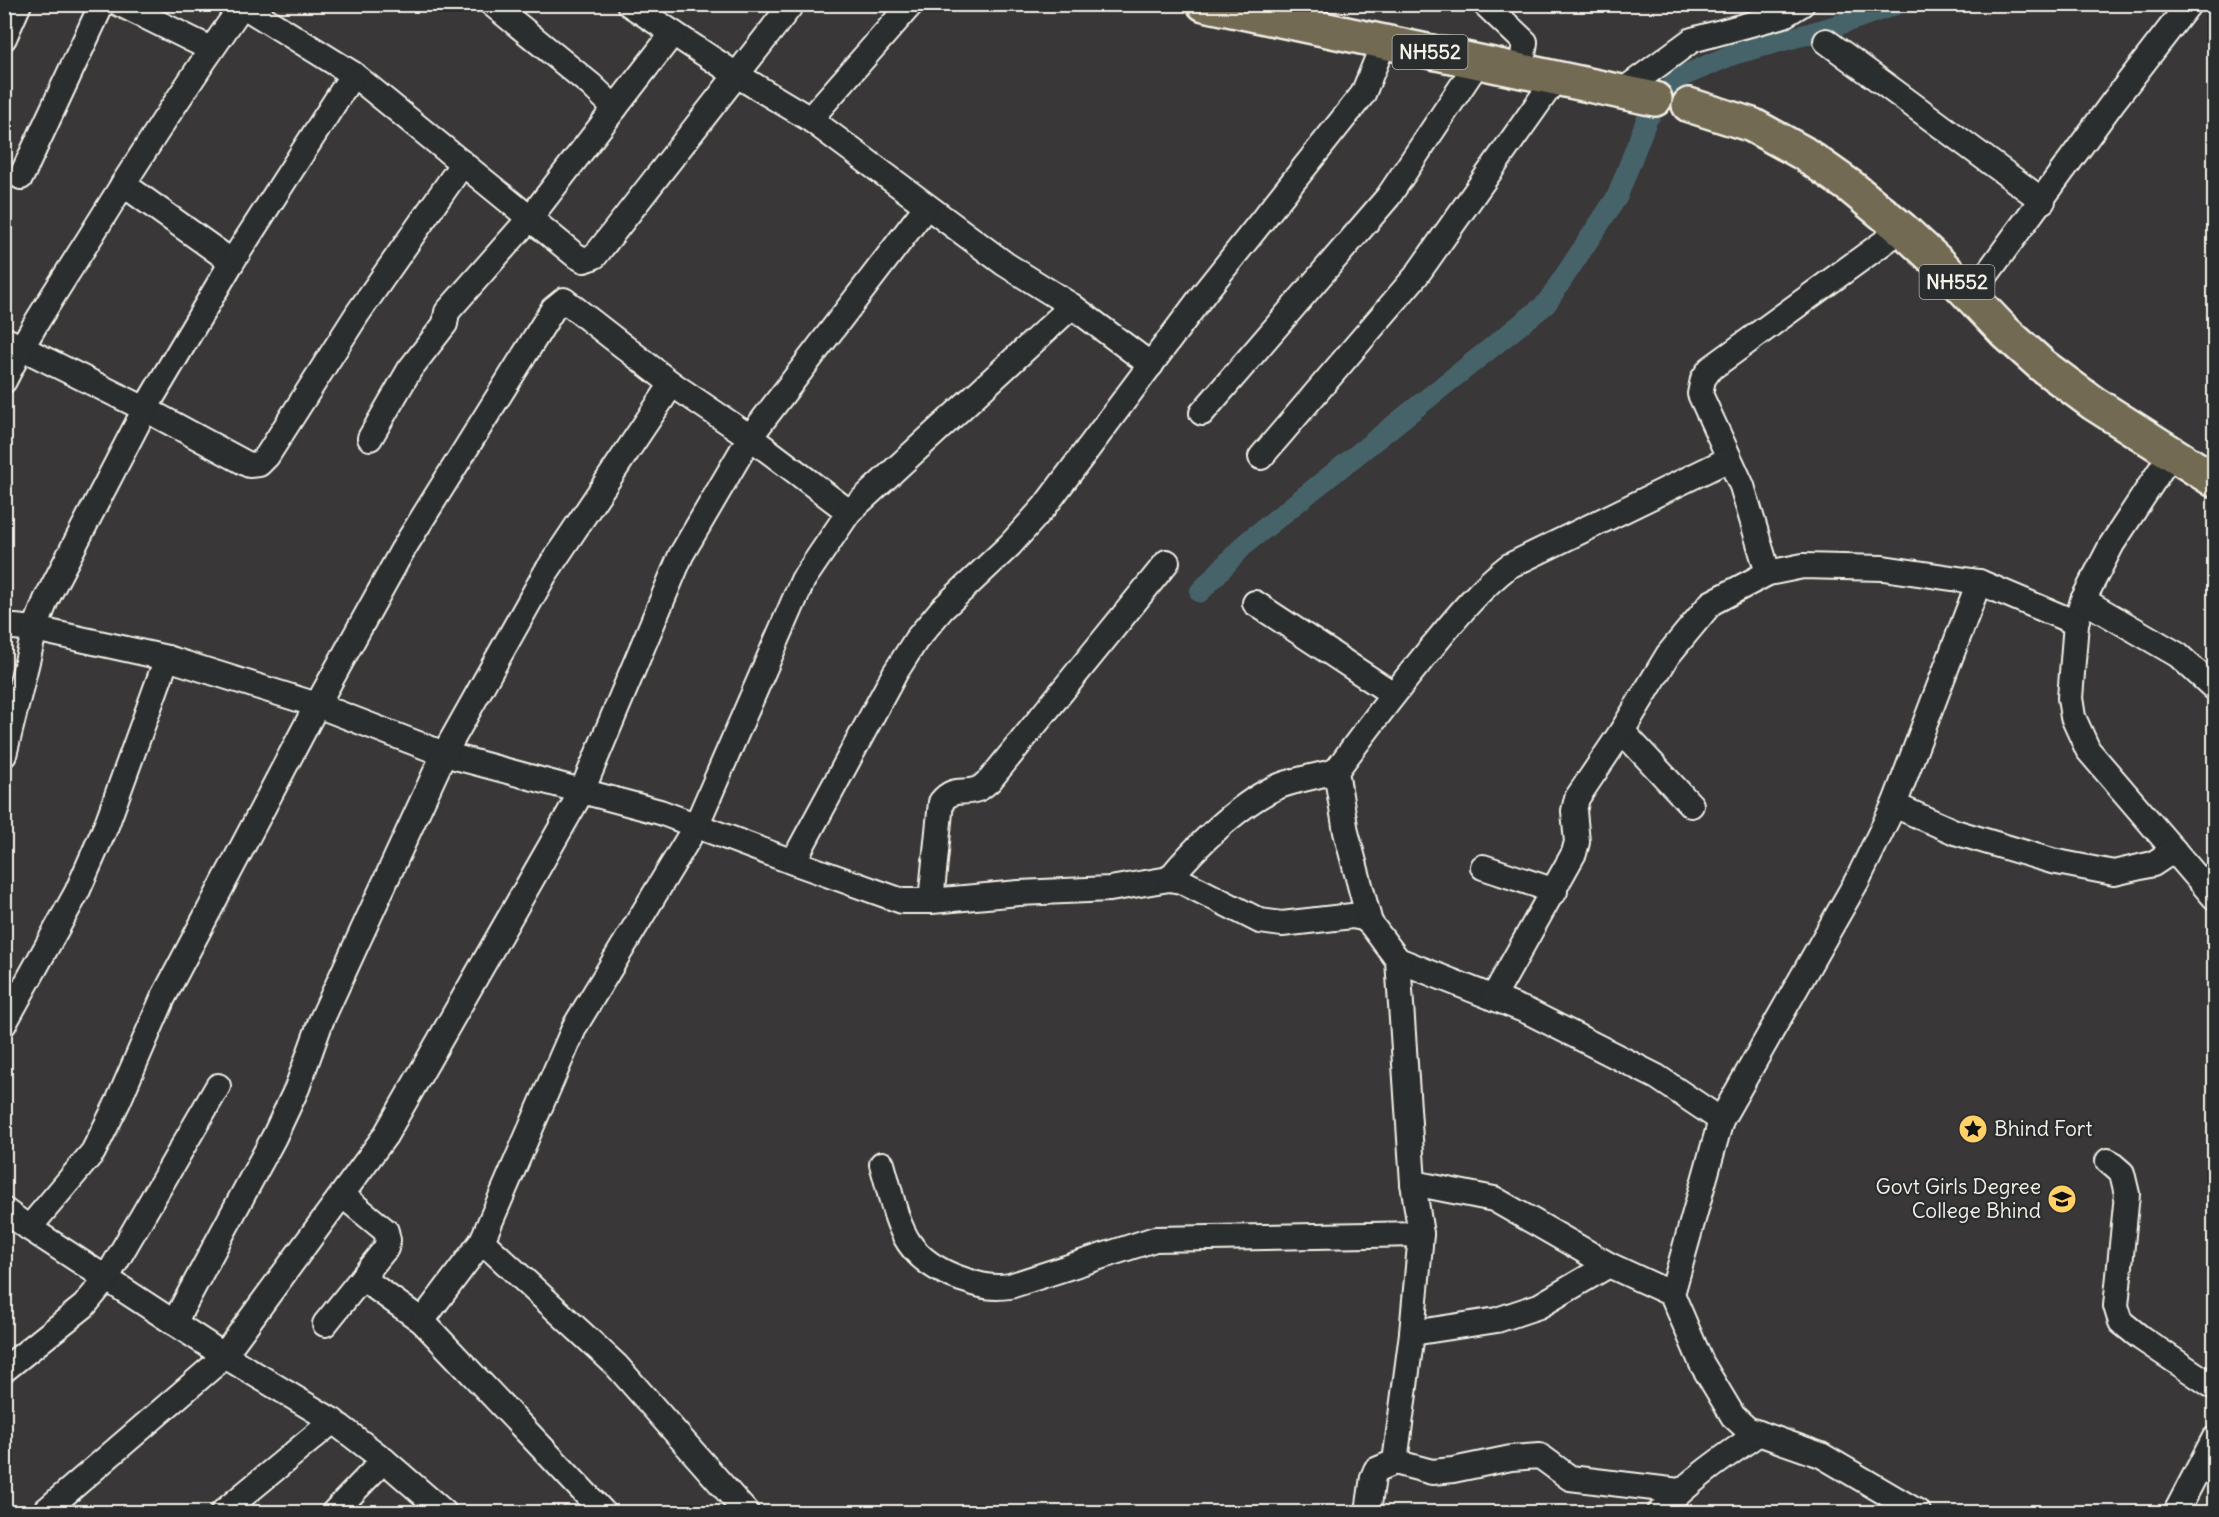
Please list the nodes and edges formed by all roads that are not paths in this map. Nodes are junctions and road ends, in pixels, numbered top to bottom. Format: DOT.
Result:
graph roads {
  1 [pos="19,4"];
  2 [pos="102,4"];
  3 [pos="120,4"];
  4 [pos="492,4"];
  5 [pos="629,4"];
  6 [pos="792,4"];
  7 [pos="911,4"];
  8 [pos="1204,4"];
  9 [pos="1485,4"];
  10 [pos="1802,4"];
  11 [pos="2189,4"];
  12 [pos="242,5"];
  13 [pos="673,33"];
  14 [pos="4,38"];
  15 [pos="1827,41"];
  16 [pos="1384,42"];
  17 [pos="211,49"];
  18 [pos="1478,62"];
  19 [pos="1521,71"];
  20 [pos="353,74"];
  21 [pos="735,74"];
  22 [pos="1557,78"];
  23 [pos="1621,92"];
  24 [pos="1655,99"];
  25 [pos="1689,105"];
  26 [pos="615,108"];
  27 [pos="810,119"];
  28 [pos="463,163"];
  29 [pos="21,177"];
  30 [pos="123,184"];
  31 [pos="2043,201"];
  32 [pos="926,207"];
  33 [pos="530,218"];
  34 [pos="1902,229"];
  35 [pos="232,262"];
  36 [pos="1970,297"];
  37 [pos="1072,306"];
  38 [pos="13,343"];
  39 [pos="1151,365"];
  40 [pos="4,381"];
  41 [pos="672,384"];
  42 [pos="145,409"];
  43 [pos="1202,413"];
  44 [pos="750,437"];
  45 [pos="370,438"];
  46 [pos="2171,454"];
  47 [pos="1261,457"];
  48 [pos="1729,459"];
  49 [pos="2214,480"];
  50 [pos="849,512"];
  51 [pos="1167,562"];
  52 [pos="1768,573"];
  53 [pos="1979,582"];
  54 [pos="1255,603"];
  55 [pos="2079,612"];
  56 [pos="4,626"];
  57 [pos="35,628"];
  58 [pos="167,658"];
  59 [pos="2214,687"];
  60 [pos="1393,694"];
  61 [pos="317,705"];
  62 [pos="1622,731"];
  63 [pos="4,754"];
  64 [pos="444,754"];
  65 [pos="1336,771"];
  66 [pos="582,791"];
  67 [pos="1691,805"];
  68 [pos="1894,805"];
  69 [pos="696,826"];
  70 [pos="2174,850"];
  71 [pos="793,862"];
  72 [pos="1483,867"];
  73 [pos="1169,879"];
  74 [pos="1555,891"];
  75 [pos="2214,897"];
  76 [pos="931,902"];
  77 [pos="1370,923"];
  78 [pos="1398,960"];
  79 [pos="1493,998"];
  80 [pos="4,1024"];
  81 [pos="218,1086"];
  82 [pos="1721,1120"];
  83 [pos="2108,1161"];
  84 [pos="882,1164"];
  85 [pos="1413,1183"];
  86 [pos="342,1195"];
  87 [pos="4,1210"];
  88 [pos="29,1228"];
  89 [pos="1420,1234"];
  90 [pos="482,1241"];
  91 [pos="1609,1265"];
  92 [pos="362,1278"];
  93 [pos="106,1279"];
  94 [pos="1672,1294"];
  95 [pos="422,1321"];
  96 [pos="174,1323"];
  97 [pos="325,1324"];
  98 [pos="1412,1334"];
  99 [pos="225,1356"];
  100 [pos="5,1369"];
  101 [pos="2214,1387"];
  102 [pos="333,1421"];
  103 [pos="1759,1433"];
  104 [pos="2214,1439"];
  105 [pos="384,1460"];
  106 [pos="1395,1462"];
  107 [pos="1679,1491"];
  108 [pos="347,1508"];
  109 [pos="44,1512"];
  110 [pos="224,1512"];
  111 [pos="444,1512"];
  112 [pos="603,1512"];
  113 [pos="746,1512"];
  114 [pos="1368,1512"];
  115 [pos="1660,1512"];
  116 [pos="1918,1512"];
  117 [pos="2176,1512"];
  1 -- 14 [label="street"];
  2 -- 29 [label="street"];
  3 -- 17 [label="street"];
  4 -- 26 [label="street"];
  5 -- 13 [label="street"];
  6 -- 21 [label="street"];
  7 -- 27 [label="street"];
  8 -- 16 [label="highway, NH552"];
  9 -- 19 [label="street"];
  10 -- 23 [label="street"];
  11 -- 31 [label="street"];
  12 -- 17 [label="street"];
  12 -- 20 [label="street"];
  13 -- 21 [label="street"];
  13 -- 26 [label="street"];
  15 -- 31 [label="street"];
  16 -- 18 [label="highway, NH552"];
  16 -- 39 [label="street"];
  17 -- 30 [label="street"];
  18 -- 19 [label="highway, NH552"];
  18 -- 43 [label="street"];
  19 -- 22 [label="highway, NH552"];
  20 -- 28 [label="street"];
  20 -- 35 [label="street"];
  21 -- 27 [label="street"];
  21 -- 33 [label="street"];
  22 -- 23 [label="highway, NH552"];
  22 -- 47 [label="street"];
  23 -- 24 [label="highway, NH552"];
  25 -- 34 [label="highway, NH552"];
  26 -- 33 [label="street"];
  27 -- 32 [label="street"];
  28 -- 33 [label="street"];
  28 -- 42 [label="street"];
  30 -- 35 [label="street"];
  30 -- 38 [label="street"];
  31 -- 36 [label="street"];
  32 -- 37 [label="street"];
  32 -- 44 [label="street"];
  33 -- 45 [label="street"];
  34 -- 36 [label="highway, NH552"];
  34 -- 48 [label="street"];
  35 -- 42 [label="street"];
  36 -- 46 [label="highway, NH552"];
  37 -- 39 [label="street"];
  37 -- 50 [label="street"];
  38 -- 40 [label="street"];
  38 -- 42 [label="street"];
  39 -- 71 [label="street"];
  41 -- 44 [label="street"];
  41 -- 61 [label="street"];
  41 -- 64 [label="street"];
  42 -- 57 [label="street"];
  44 -- 50 [label="street"];
  44 -- 66 [label="street"];
  46 -- 49 [label="highway, NH552"];
  46 -- 55 [label="street"];
  48 -- 52 [label="street"];
  48 -- 60 [label="street"];
  50 -- 69 [label="street"];
  51 -- 76 [label="street"];
  52 -- 53 [label="street"];
  52 -- 62 [label="street"];
  53 -- 55 [label="street"];
  53 -- 68 [label="street"];
  54 -- 60 [label="street"];
  55 -- 59 [label="street"];
  55 -- 70 [label="street"];
  56 -- 57 [label="street"];
  57 -- 58 [label="street"];
  57 -- 63 [label="street"];
  58 -- 61 [label="street"];
  58 -- 80 [label="street"];
  60 -- 65 [label="street"];
  61 -- 64 [label="street"];
  61 -- 88 [label="street"];
  62 -- 67 [label="street"];
  62 -- 74 [label="street"];
  64 -- 66 [label="street"];
  64 -- 96 [label="street"];
  65 -- 73 [label="street"];
  65 -- 77 [label="street"];
  66 -- 69 [label="street"];
  66 -- 86 [label="street"];
  68 -- 70 [label="street"];
  68 -- 82 [label="street"];
  69 -- 71 [label="street"];
  69 -- 90 [label="street"];
  70 -- 75 [label="street"];
  71 -- 76 [label="street"];
  72 -- 74 [label="street"];
  73 -- 76 [label="street"];
  73 -- 77 [label="street"];
  74 -- 79 [label="street"];
  77 -- 78 [label="street"];
  78 -- 79 [label="street"];
  78 -- 85 [label="street"];
  79 -- 82 [label="street"];
  81 -- 93 [label="street"];
  82 -- 94 [label="street"];
  83 -- 101 [label="street"];
  84 -- 89 [label="street"];
  85 -- 89 [label="street"];
  85 -- 91 [label="street"];
  86 -- 92 [label="street"];
  86 -- 99 [label="street"];
  87 -- 88 [label="street"];
  88 -- 93 [label="street"];
  89 -- 98 [label="street"];
  90 -- 95 [label="street"];
  90 -- 113 [label="street"];
  91 -- 94 [label="street"];
  91 -- 98 [label="street"];
  92 -- 95 [label="street"];
  92 -- 97 [label="street"];
  93 -- 96 [label="street"];
  93 -- 100 [label="street"];
  94 -- 103 [label="street"];
  95 -- 112 [label="street"];
  96 -- 99 [label="street"];
  98 -- 106 [label="street"];
  99 -- 102 [label="street"];
  99 -- 109 [label="street"];
  102 -- 105 [label="street"];
  102 -- 110 [label="street"];
  103 -- 107 [label="street"];
  103 -- 116 [label="street"];
  104 -- 117 [label="street"];
  105 -- 108 [label="street"];
  105 -- 111 [label="street"];
  106 -- 107 [label="street"];
  106 -- 114 [label="street"];
  107 -- 115 [label="street"];
}
